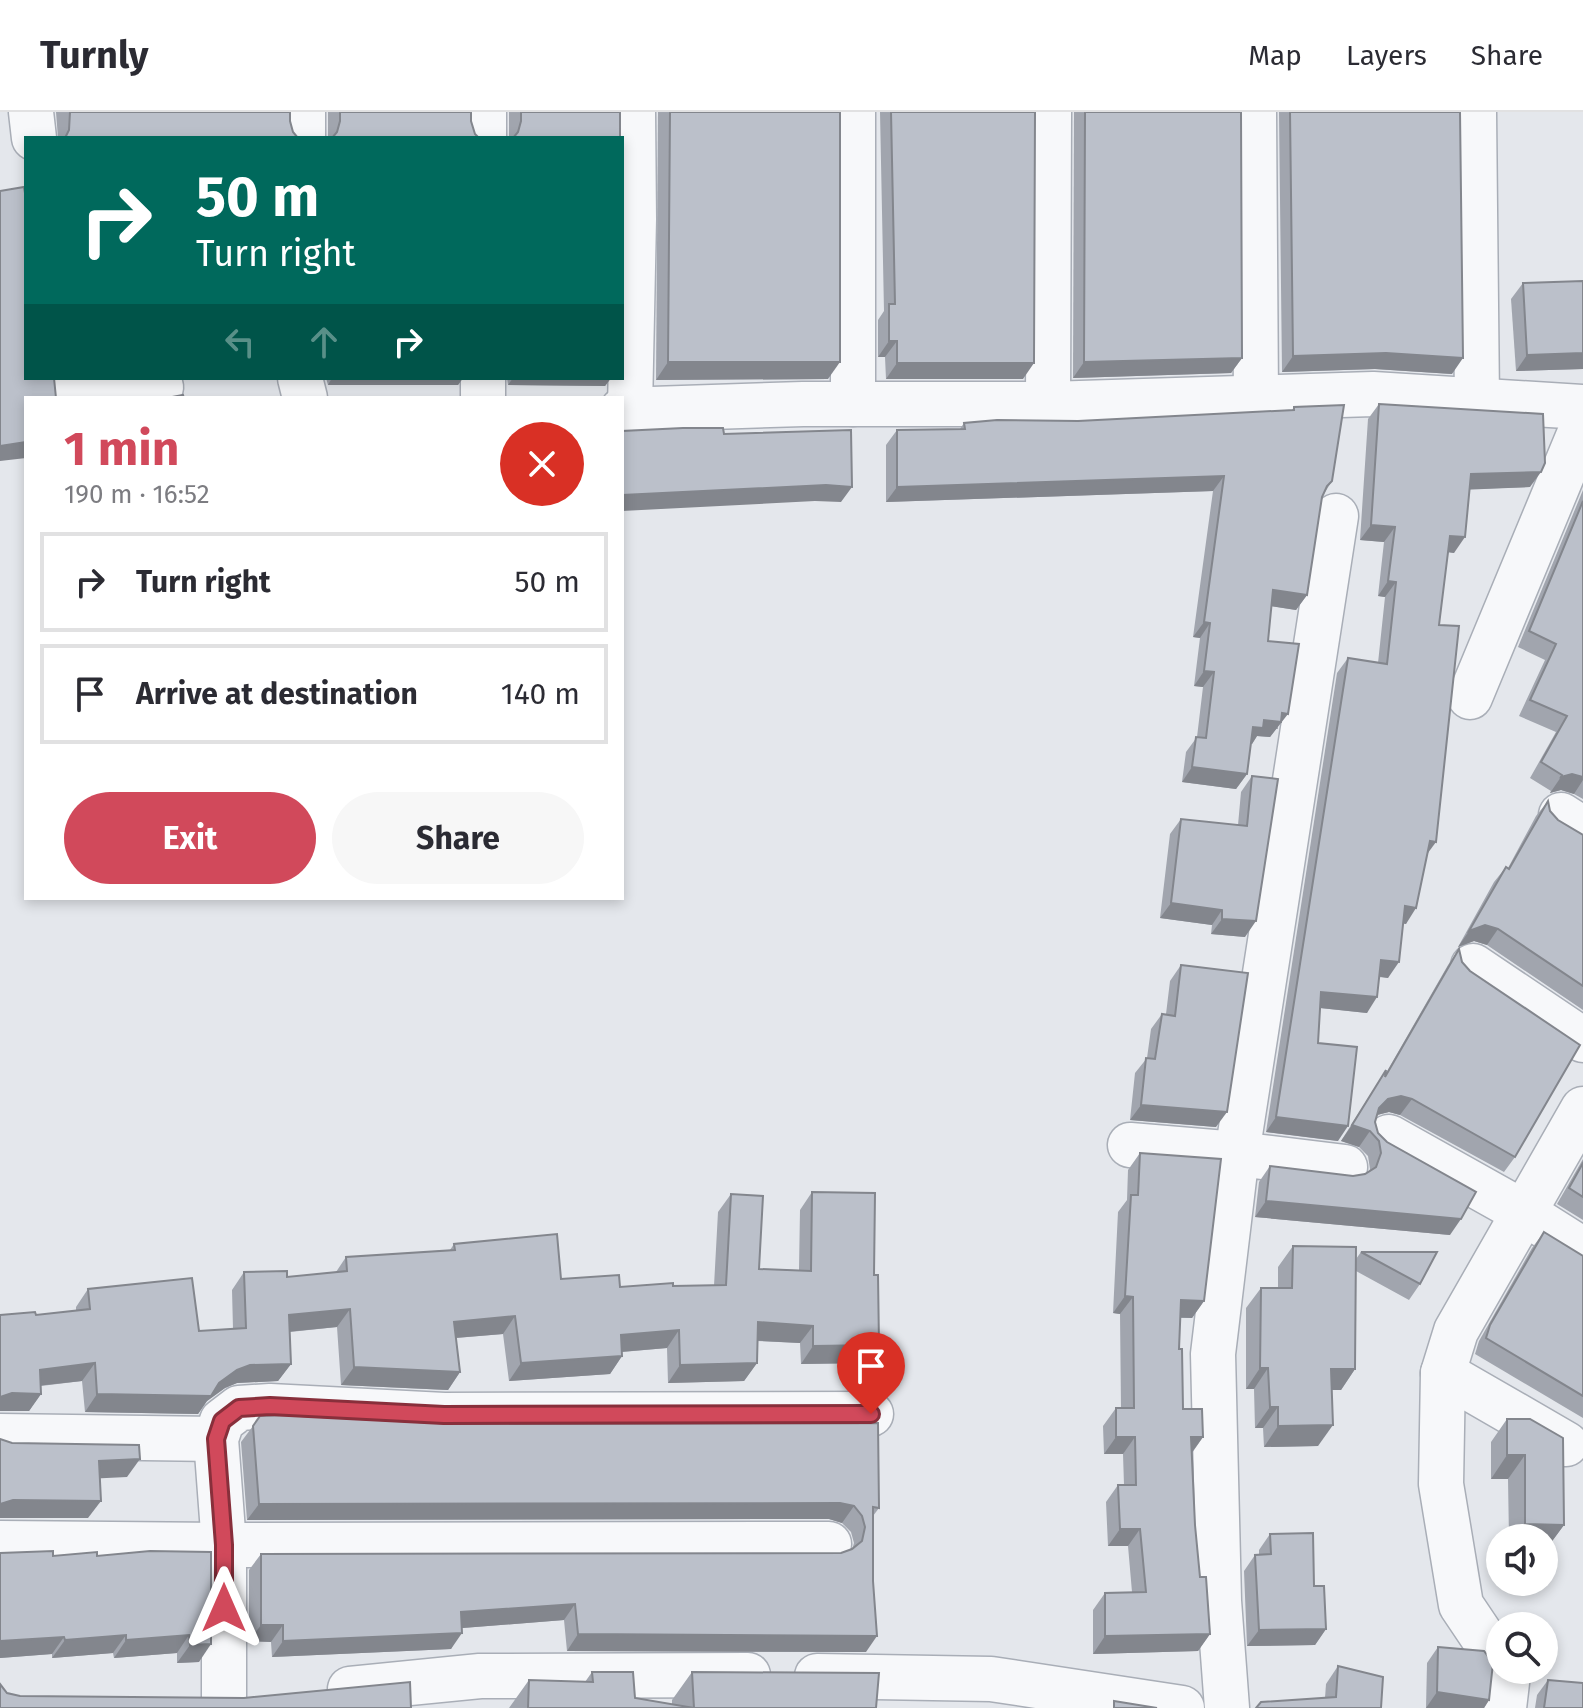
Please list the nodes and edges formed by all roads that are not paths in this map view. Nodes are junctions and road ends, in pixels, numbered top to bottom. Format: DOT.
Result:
graph roads {
  1 [pos="31,112"];
  2 [pos="303,112"];
  3 [pos="484,112"];
  4 [pos="633,112"];
  5 [pos="853,112"];
  6 [pos="1049,112"];
  7 [pos="1254,112"];
  8 [pos="1474,112"];
  9 [pos="34,136"];
  10 [pos="303,136"];
  11 [pos="484,136"];
  12 [pos="62,380"];
  13 [pos="161,387"];
  14 [pos="85,396"];
  15 [pos="85,396"];
  16 [pos="1256,398"];
  17 [pos="1477,401"];
  18 [pos="853,404"];
  19 [pos="1048,404"];
  20 [pos="1583,407"];
  21 [pos="626,410"];
  22 [pos="1583,425"];
  23 [pos="1336,516"];
  24 [pos="1470,697"];
  25 [pos="1473,966"];
  26 [pos="1583,1040"];
  27 [pos="1583,1109"];
  28 [pos="1389,1137"];
  29 [pos="1130,1145"];
  30 [pos="1237,1154"];
  31 [pos="1345,1167"];
  32 [pos="1523,1212"];
  33 [pos="1583,1250"];
  34 [pos="1443,1373"];
  35 [pos="871,1414"];
  36 [pos="0,1436"];
  37 [pos="216,1439"];
  38 [pos="1566,1444"];
  39 [pos="0,1543"];
  40 [pos="829,1544"];
  41 [pos="224,1545"];
  42 [pos="1486,1642"];
  43 [pos="1507,1684"];
  44 [pos="314,1693"];
  45 [pos="269,1698"];
  46 [pos="1182,1708"];
  47 [pos="1227,1708"];
  48 [pos="1504,1708"];
  1 -- 9 [label="street"];
  2 -- 10 [label="street"];
  3 -- 11 [label="street"];
  4 -- 21 [label="street"];
  5 -- 18 [label="street"];
  6 -- 19 [label="street"];
  7 -- 16 [label="street"];
  8 -- 17 [label="street"];
  12 -- 15 [label="street"];
  13 -- 14 [label="street"];
  16 -- 17 [label="street"];
  16 -- 19 [label="street"];
  17 -- 20 [label="street"];
  18 -- 19 [label="street"];
  18 -- 21 [label="street"];
  22 -- 24 [label="street"];
  23 -- 30 [label="street"];
  25 -- 26 [label="street"];
  27 -- 32 [label="street"];
  28 -- 32 [label="street"];
  29 -- 30 [label="street"];
  30 -- 31 [label="street"];
  30 -- 47 [label="street"];
  32 -- 33 [label="street"];
  32 -- 34 [label="street"];
  34 -- 38 [label="street"];
  34 -- 42 [label="street"];
  35 -- 37 [label="street"];
  36 -- 37 [label="street"];
  37 -- 41 [label="street"];
  39 -- 41 [label="street"];
  40 -- 41 [label="street"];
  41 -- 45 [label="street"];
  43 -- 48 [label="street"];
  44 -- 46 [label="street"];
}
